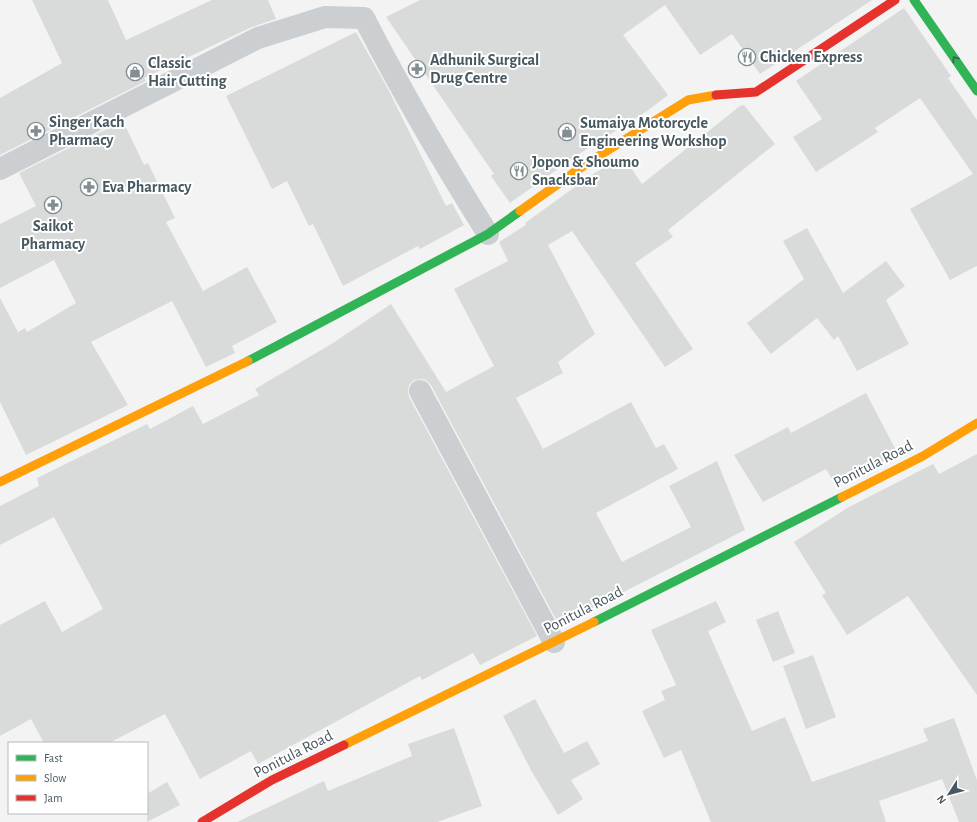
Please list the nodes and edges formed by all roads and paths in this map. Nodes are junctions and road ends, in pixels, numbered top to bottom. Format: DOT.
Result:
graph roads {
  1 [pos="894,0"];
  2 [pos="914,0"];
  3 [pos="361,9"];
  4 [pos="977,91"];
  5 [pos="0,169"];
  6 [pos="488,234"];
  7 [pos="420,391"];
  8 [pos="977,423"];
  9 [pos="0,482"];
  10 [pos="554,642"];
  11 [pos="202,822"];
  1 -- 6 [label="street"];
  4 -- 2 [label="street, one-way"];
  3 -- 5 [label="street"];
  3 -- 6 [label="street"];
  6 -- 9 [label="street"];
  7 -- 10 [label="street"];
  8 -- 10 [label="street, Ponitula Road"];
  10 -- 11 [label="street, Ponitula Road"];
}
